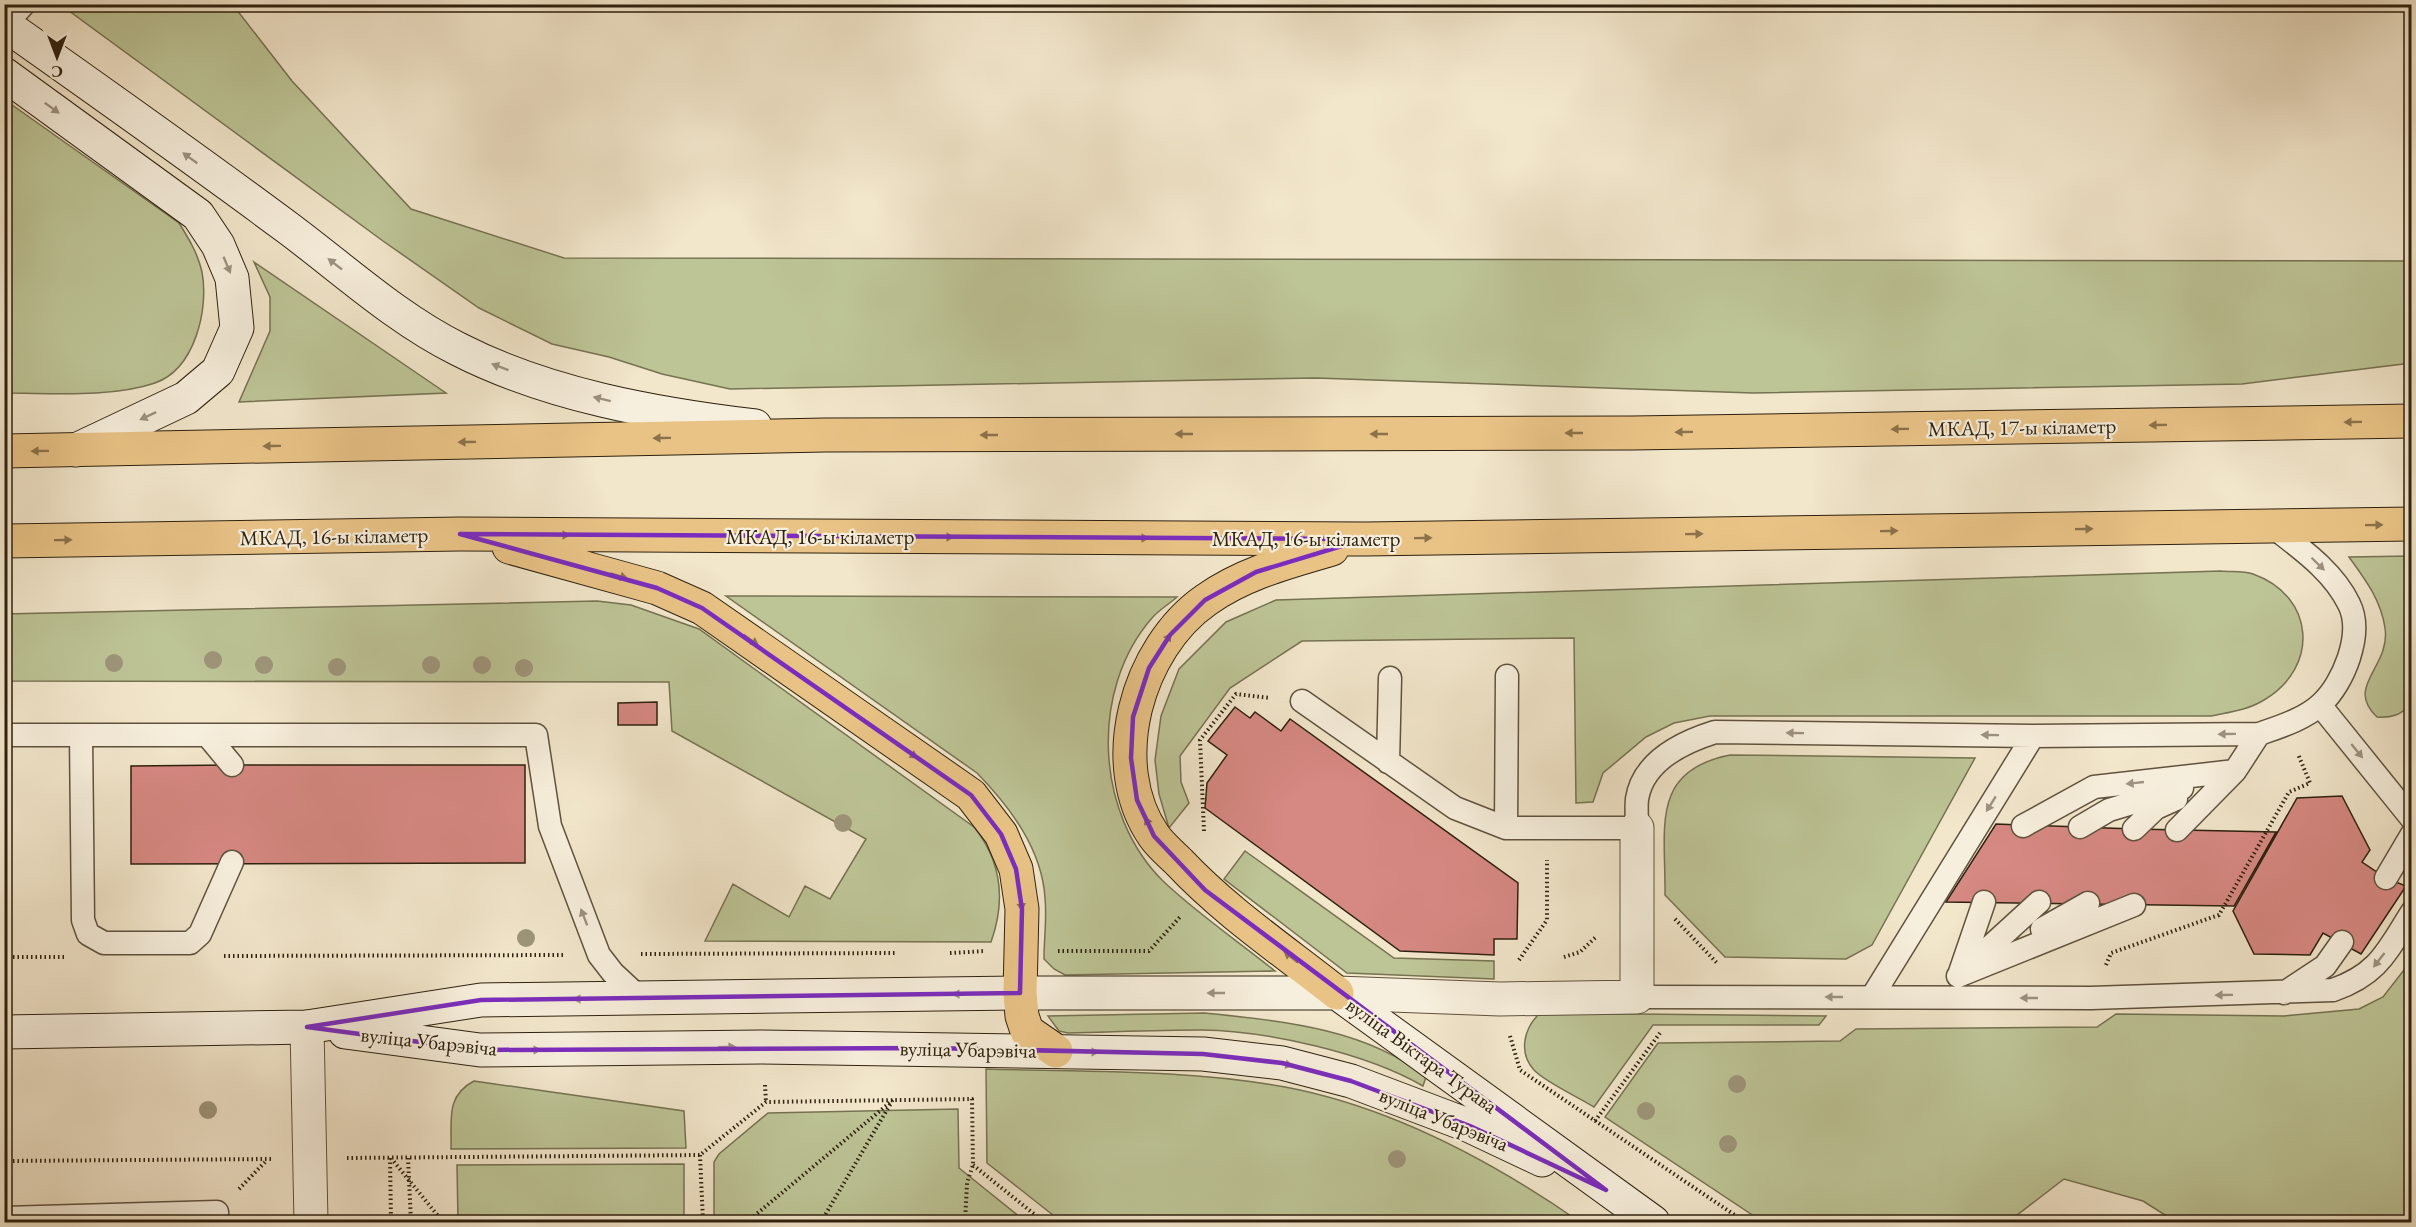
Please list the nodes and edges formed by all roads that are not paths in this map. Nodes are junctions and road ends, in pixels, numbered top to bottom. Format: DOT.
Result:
graph roads {
  1 [pos="10,20"];
  2 [pos="4,74"];
  3 [pos="2412,421"];
  4 [pos="825,435"];
  5 [pos="76,450"];
  6 [pos="4,452"];
  7 [pos="2412,524"];
  8 [pos="2273,527"];
  9 [pos="460,534"];
  10 [pos="1365,539"];
  11 [pos="4,541"];
  12 [pos="1507,676"];
  13 [pos="1390,678"];
  14 [pos="1302,701"];
  15 [pos="2320,705"];
  16 [pos="2259,734"];
  17 [pos="4,735"];
  18 [pos="81,735"];
  19 [pos="207,735"];
  20 [pos="2033,736"];
  21 [pos="1388,762"];
  22 [pos="232,765"];
  23 [pos="2235,771"];
  24 [pos="2412,819"];
  25 [pos="2023,825"];
  26 [pos="2080,827"];
  27 [pos="1506,828"];
  28 [pos="1637,828"];
  29 [pos="2134,829"];
  30 [pos="2177,830"];
  31 [pos="2412,834"];
  32 [pos="232,862"];
  33 [pos="2386,878"];
  34 [pos="1984,903"];
  35 [pos="2039,903"];
  36 [pos="2088,903"];
  37 [pos="2134,904"];
  38 [pos="2412,912"];
  39 [pos="2342,942"];
  40 [pos="1958,976"];
  41 [pos="1020,993"];
  42 [pos="1338,993"];
  43 [pos="2283,993"];
  44 [pos="640,998"];
  45 [pos="1637,998"];
  46 [pos="1872,998"];
  47 [pos="1928,999"];
  48 [pos="307,1027"];
  49 [pos="4,1032"];
  50 [pos="1056,1051"];
  51 [pos="1606,1190"];
  52 [pos="217,1217"];
  53 [pos="4,1218"];
  54 [pos="311,1222"];
  55 [pos="1653,1222"];
  4 -- 1 [label="main road, one-way"];
  2 -- 5 [label="main road, one-way"];
  3 -- 4 [label="highway, МКАД, 17-ы кіламетр, one-way"];
  4 -- 5 [label="highway, one-way"];
  5 -- 6 [label="highway, one-way"];
  8 -- 7 [label="highway, one-way"];
  10 -- 8 [label="highway, МКАД, 16-ы кіламетр, one-way"];
  8 -- 15 [label="lane, one-way"];
  9 -- 10 [label="highway, МКАД, 16-ы кіламетр, one-way"];
  11 -- 9 [label="highway, МКАД, 16-ы кіламетр, one-way"];
  9 -- 41 [label="highway, one-way"];
  42 -- 10 [label="highway, one-way"];
  12 -- 27 [label="lane"];
  13 -- 21 [label="lane"];
  14 -- 21 [label="lane"];
  15 -- 16 [label="lane"];
  15 -- 24 [label="lane, one-way"];
  16 -- 20 [label="lane, one-way"];
  16 -- 23 [label="lane"];
  17 -- 18 [label="lane"];
  18 -- 19 [label="lane"];
  18 -- 32 [label="lane"];
  19 -- 22 [label="lane"];
  44 -- 19 [label="lane, one-way"];
  20 -- 28 [label="lane, one-way"];
  20 -- 46 [label="lane, one-way"];
  21 -- 27 [label="lane"];
  23 -- 25 [label="lane, one-way"];
  23 -- 26 [label="lane"];
  23 -- 29 [label="lane"];
  23 -- 30 [label="lane"];
  27 -- 28 [label="lane"];
  28 -- 45 [label="main road"];
  31 -- 33 [label="lane"];
  34 -- 40 [label="lane"];
  35 -- 40 [label="lane"];
  36 -- 40 [label="lane"];
  37 -- 40 [label="lane"];
  38 -- 43 [label="lane, one-way"];
  39 -- 43 [label="lane"];
  40 -- 47 [label="lane"];
  42 -- 41 [label="main road, вуліца Убарэвіча, one-way"];
  41 -- 44 [label="main road, вуліца Убарэвіча, one-way"];
  41 -- 50 [label="highway"];
  42 -- 45 [label="main road, вуліца Убарэвіча"];
  42 -- 51 [label="main road, вуліца Віктара Турава"];
  43 -- 47 [label="lane, one-way"];
  44 -- 48 [label="main road, вуліца Убарэвіча, one-way"];
  46 -- 45 [label="lane, one-way"];
  46 -- 47 [label="lane"];
  48 -- 49 [label="main road, вуліца Убарэвіча"];
  48 -- 50 [label="main road, вуліца Убарэвіча, one-way"];
  48 -- 54 [label="main road"];
  50 -- 51 [label="main road, вуліца Убарэвіча, one-way"];
  51 -- 55 [label="main road, вуліца Віктара Турава"];
  52 -- 53 [label="lane"];
}
